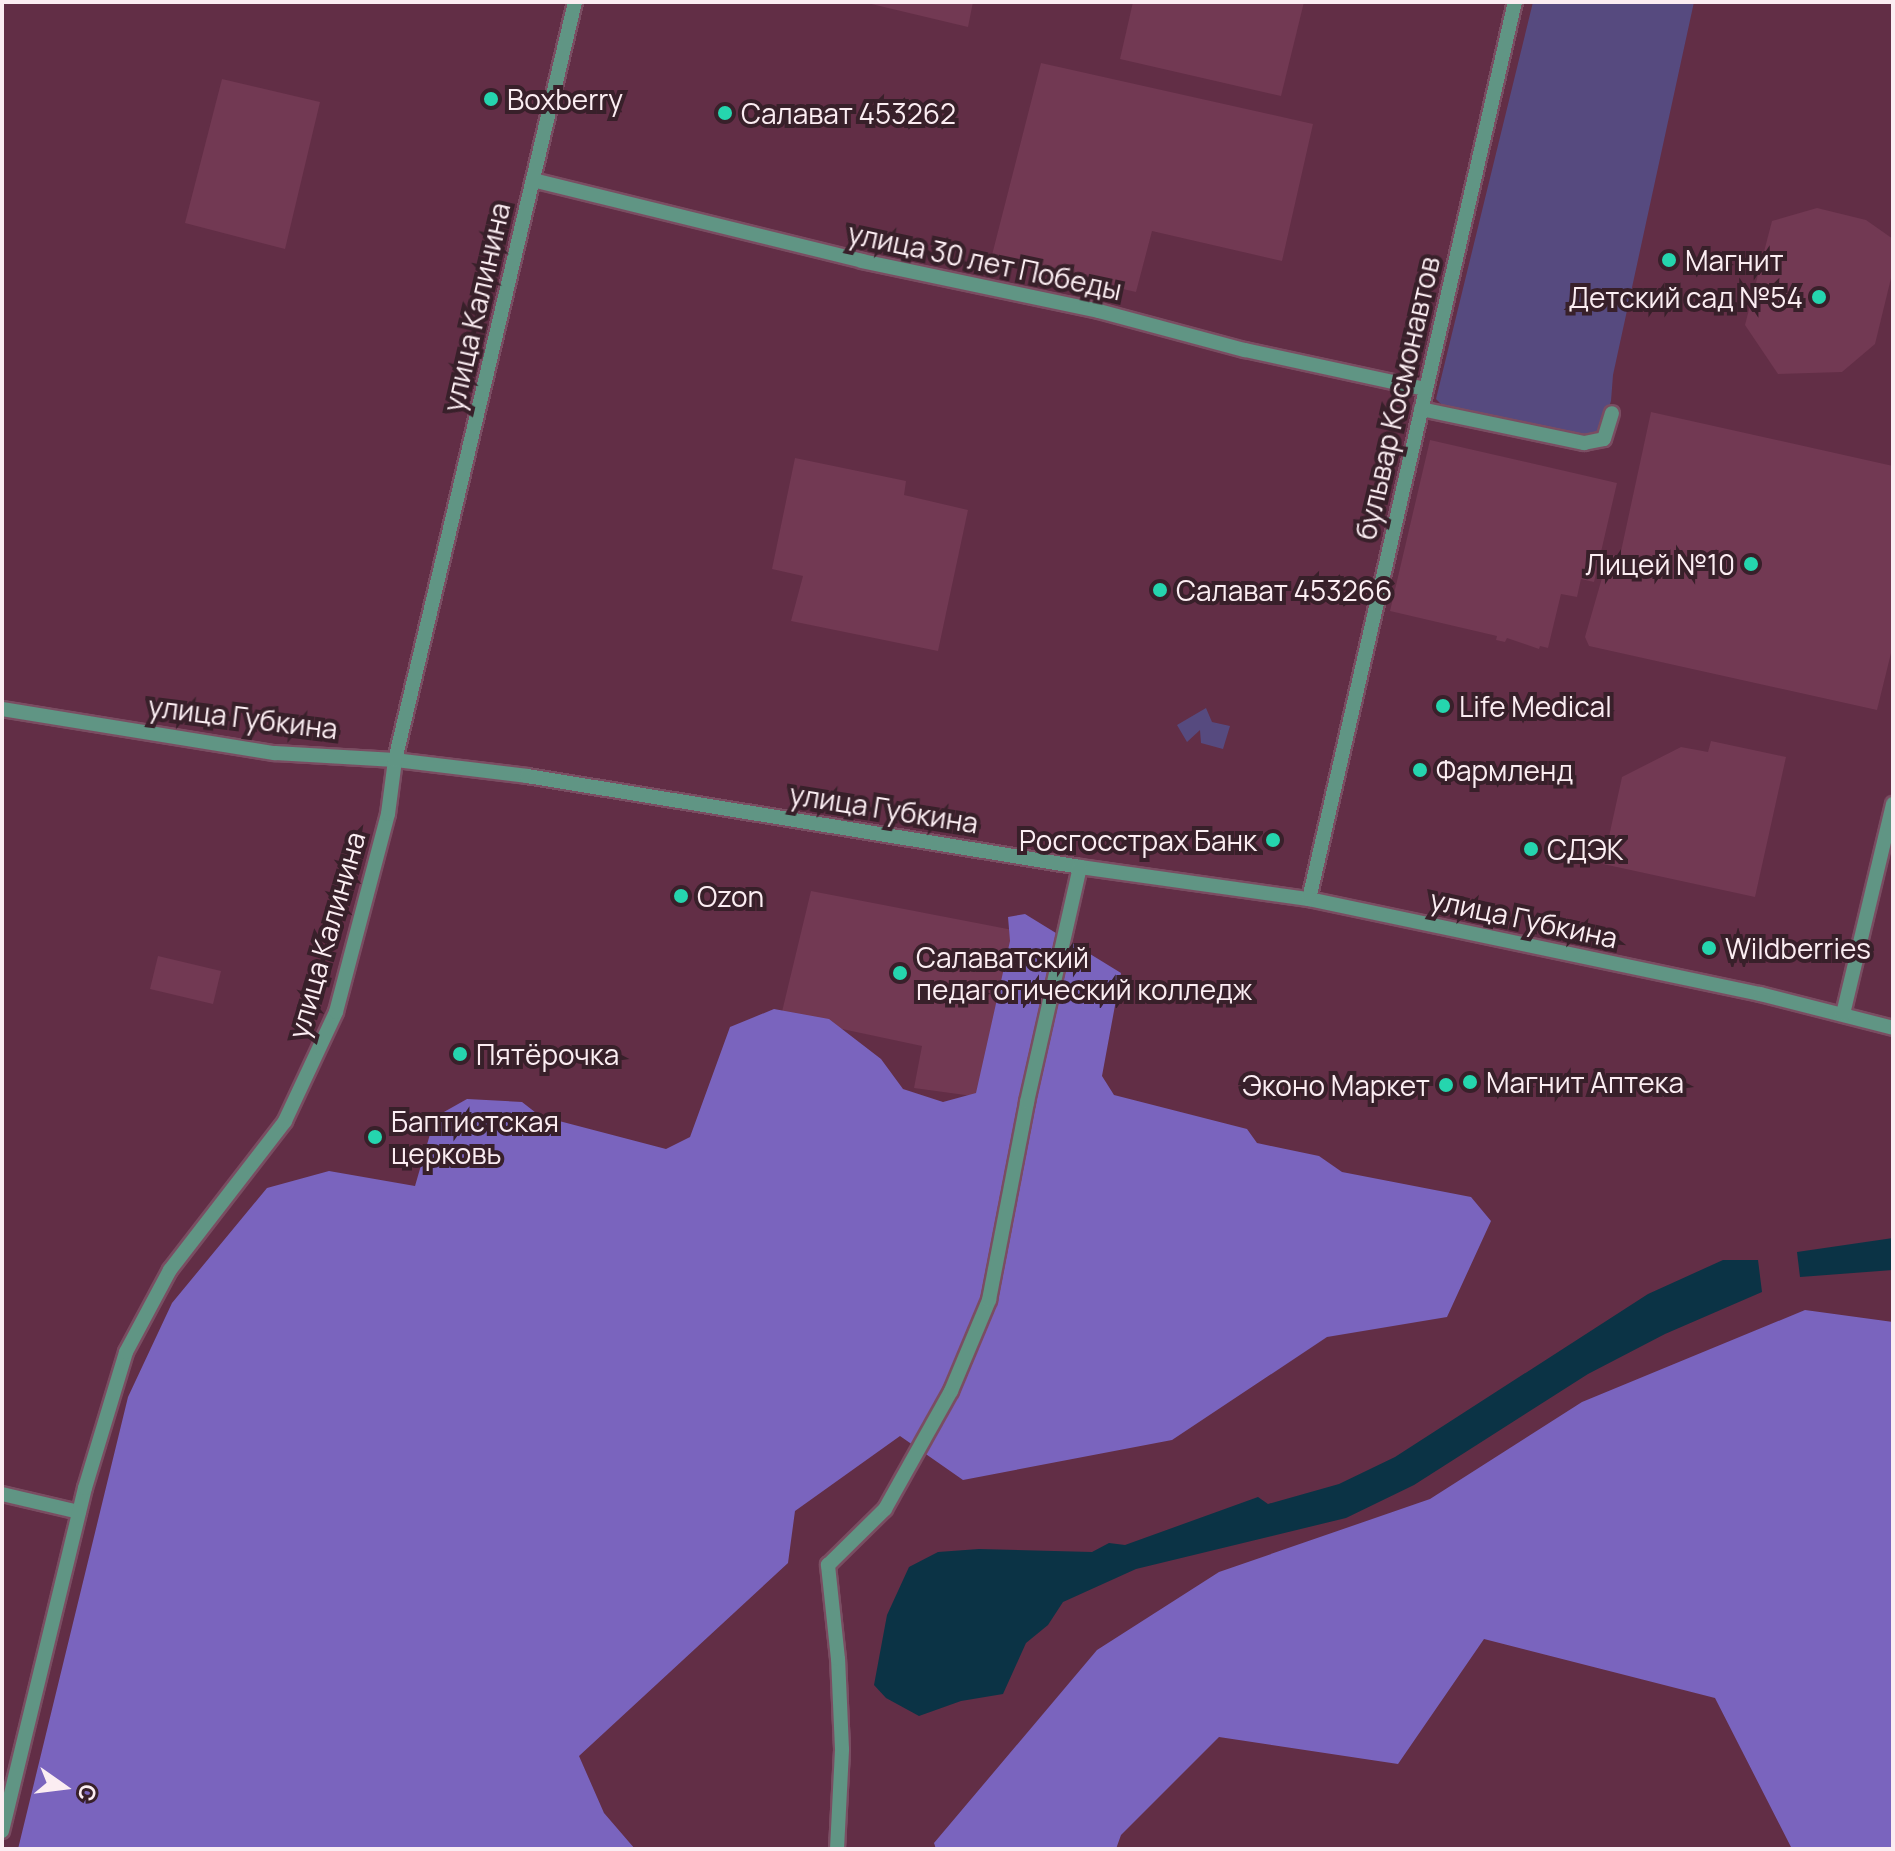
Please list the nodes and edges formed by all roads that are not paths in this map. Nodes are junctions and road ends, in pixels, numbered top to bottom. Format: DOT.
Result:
graph roads {
  1 [pos="575,2"];
  2 [pos="1515,2"];
  3 [pos="533,180"];
  4 [pos="1426,389"];
  5 [pos="1421,409"];
  6 [pos="1612,413"];
  7 [pos="2,709"];
  8 [pos="395,760"];
  9 [pos="1893,804"];
  10 [pos="1080,867"];
  11 [pos="1309,899"];
  12 [pos="1843,1014"];
  13 [pos="1893,1028"];
  14 [pos="2,1494"];
  15 [pos="79,1512"];
  16 [pos="2,1831"];
  17 [pos="837,1849"];
  1 -- 3 [label="street, улица Калинина"];
  2 -- 4 [label="street, бульвар Космонавтов"];
  3 -- 4 [label="street, улица 30 лет Победы"];
  3 -- 8 [label="street, улица Калинина"];
  4 -- 5 [label="street, бульвар Космонавтов"];
  5 -- 6 [label="street"];
  5 -- 11 [label="street, бульвар Космонавтов"];
  7 -- 8 [label="street, улица Губкина"];
  8 -- 10 [label="street, улица Губкина"];
  8 -- 15 [label="street, улица Калинина"];
  9 -- 12 [label="street"];
  10 -- 11 [label="street, улица Губкина"];
  10 -- 17 [label="street"];
  11 -- 12 [label="street, улица Губкина"];
  12 -- 13 [label="street, улица Губкина"];
  14 -- 15 [label="street"];
  15 -- 16 [label="street, улица Калинина"];
}
